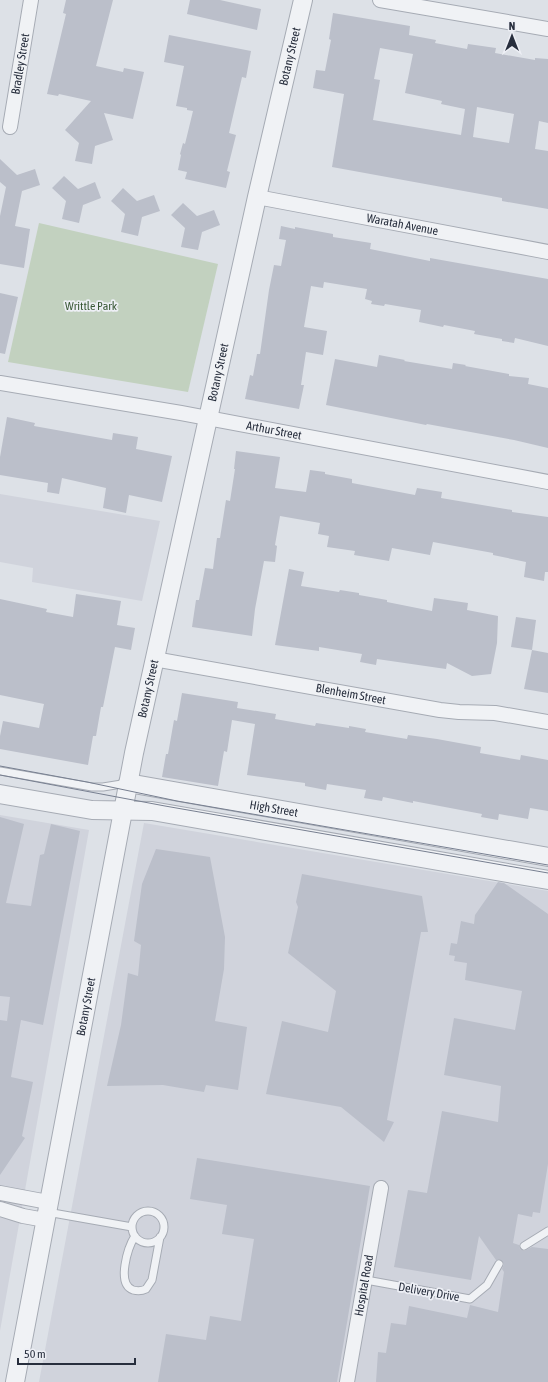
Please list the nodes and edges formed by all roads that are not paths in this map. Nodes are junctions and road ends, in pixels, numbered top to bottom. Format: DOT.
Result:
graph roads {
  1 [pos="31,0"];
  2 [pos="303,0"];
  3 [pos="380,0"];
  4 [pos="548,30"];
  5 [pos="10,127"];
  6 [pos="257,197"];
  7 [pos="548,252"];
  8 [pos="0,383"];
  9 [pos="208,418"];
  10 [pos="548,482"];
  11 [pos="154,659"];
  12 [pos="548,722"];
  13 [pos="0,771"];
  14 [pos="128,783"];
  15 [pos="0,794"];
  16 [pos="122,811"];
  17 [pos="548,857"];
  18 [pos="548,880"];
  19 [pos="381,1188"];
  20 [pos="0,1194"];
  21 [pos="0,1209"];
  22 [pos="47,1211"];
  23 [pos="132,1227"];
  24 [pos="548,1231"];
  25 [pos="135,1236"];
  26 [pos="160,1237"];
  27 [pos="524,1246"];
  28 [pos="499,1264"];
  29 [pos="366,1280"];
  30 [pos="15,1382"];
  31 [pos="347,1382"];
  1 -- 5 [label="street, Bradley Street"];
  2 -- 6 [label="street, Botany Street"];
  3 -- 4 [label="street"];
  6 -- 7 [label="street, Waratah Avenue"];
  6 -- 9 [label="street, Botany Street"];
  8 -- 9 [label="street, Arthur Street"];
  9 -- 10 [label="street, Arthur Street"];
  9 -- 11 [label="street, Botany Street"];
  11 -- 12 [label="street, Blenheim Street"];
  11 -- 14 [label="street, Botany Street"];
  13 -- 14 [label="lane, High Street"];
  14 -- 16 [label="street, Botany Street"];
  14 -- 17 [label="street, High Street"];
  15 -- 16 [label="street, High Street"];
  16 -- 18 [label="street, High Street"];
  16 -- 22 [label="street, Botany Street"];
  19 -- 29 [label="street, Hospital Road"];
  20 -- 22 [label="street"];
  21 -- 22 [label="street"];
  22 -- 23 [label="lane"];
  22 -- 30 [label="street, Botany Street"];
  23 -- 25 [label="lane"];
  23 -- 26 [label="lane"];
  24 -- 27 [label="lane"];
  25 -- 26 [label="lane"];
  25 -- 26 [label="lane"];
  28 -- 29 [label="lane, Delivery Drive"];
  29 -- 31 [label="street, Hospital Road"];
}
